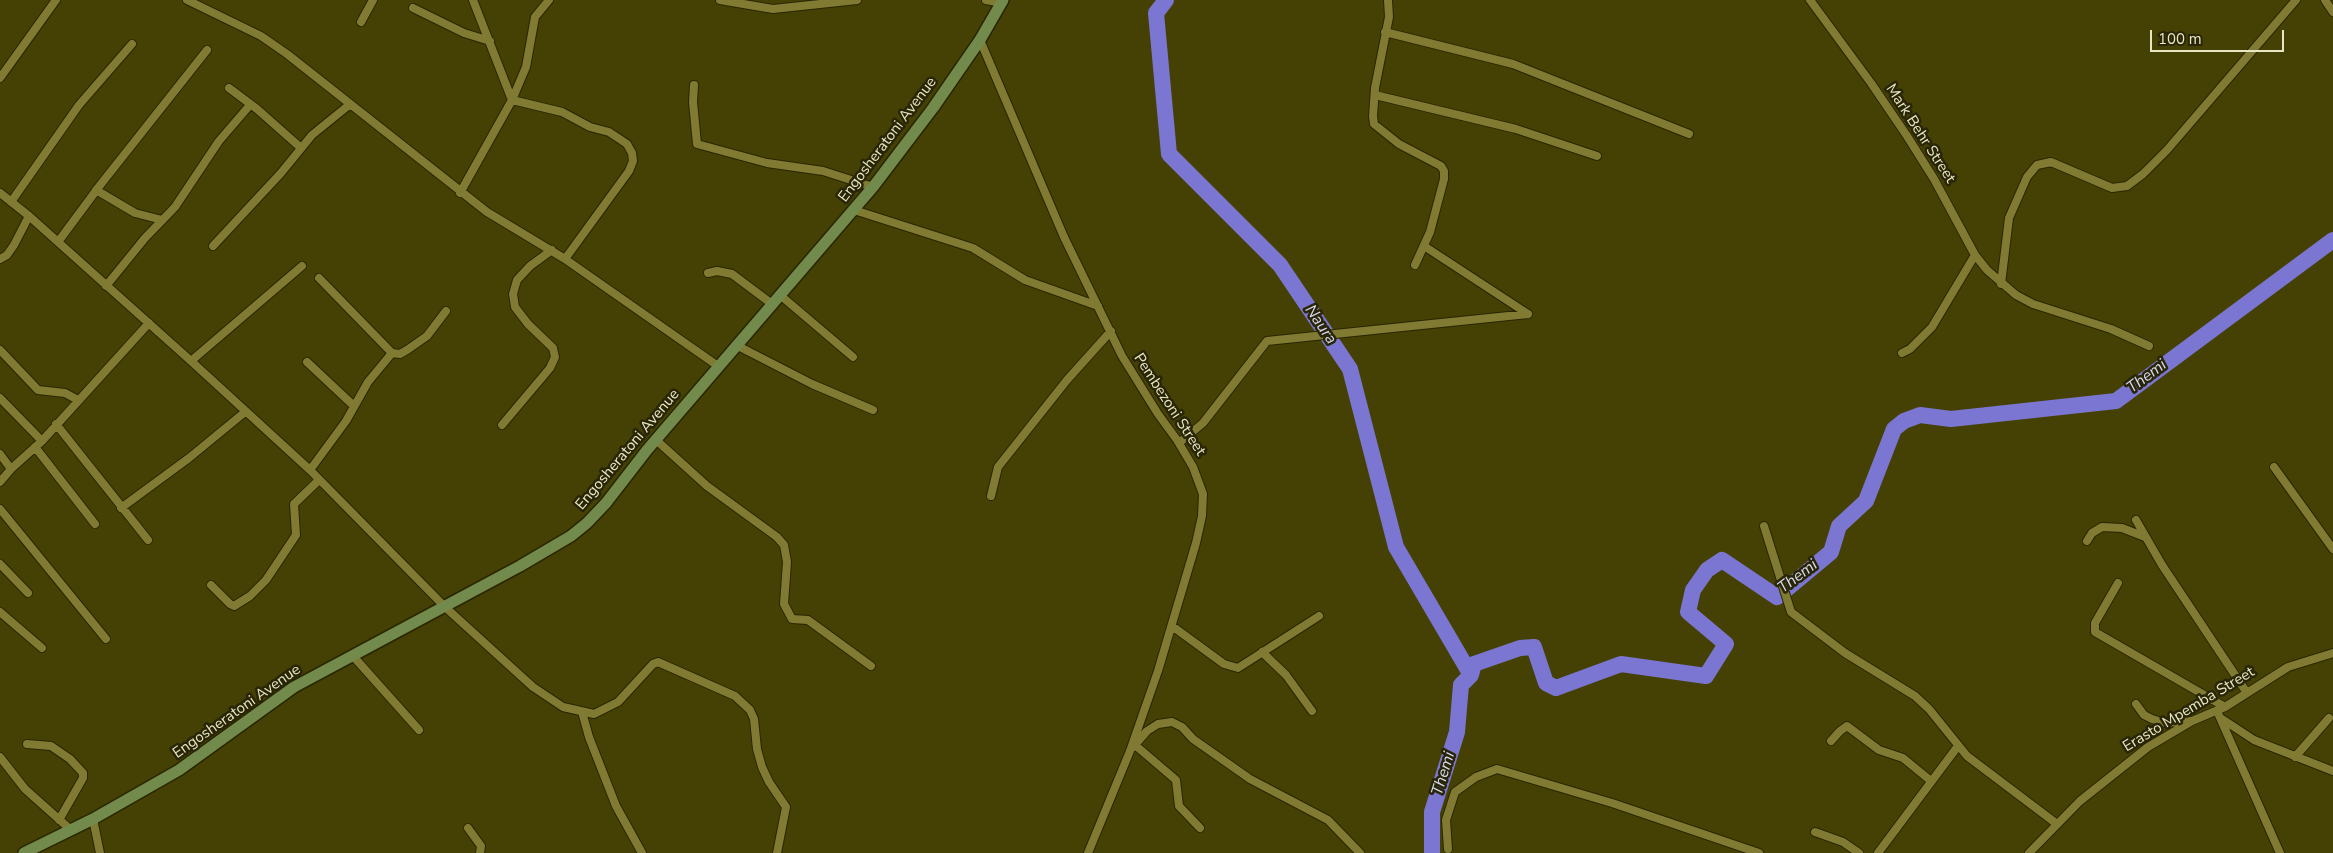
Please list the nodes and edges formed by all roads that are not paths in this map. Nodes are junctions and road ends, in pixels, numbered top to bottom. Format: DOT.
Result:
graph roads {
  1 [pos="56,0"];
  2 [pos="186,0"];
  3 [pos="373,0"];
  4 [pos="473,0"];
  5 [pos="549,0"];
  6 [pos="720,0"];
  7 [pos="857,0"];
  8 [pos="986,0"];
  9 [pos="1388,0"];
  10 [pos="1810,0"];
  11 [pos="2325,0"];
  12 [pos="2292,1"];
  13 [pos="1002,2"];
  14 [pos="413,8"];
  15 [pos="2333,12"];
  16 [pos="360,22"];
  17 [pos="1385,32"];
  18 [pos="980,40"];
  19 [pos="490,41"];
  20 [pos="132,44"];
  21 [pos="208,50"];
  22 [pos="0,78"];
  23 [pos="694,85"];
  24 [pos="229,88"];
  25 [pos="1375,95"];
  26 [pos="512,100"];
  27 [pos="250,105"];
  28 [pos="349,105"];
  29 [pos="1688,134"];
  30 [pos="301,148"];
  31 [pos="1598,156"];
  32 [pos="873,187"];
  33 [pos="96,190"];
  34 [pos="0,193"];
  35 [pos="460,193"];
  36 [pos="11,202"];
  37 [pos="854,210"];
  38 [pos="29,216"];
  39 [pos="162,220"];
  40 [pos="58,242"];
  41 [pos="213,246"];
  42 [pos="1424,246"];
  43 [pos="552,250"];
  44 [pos="1975,255"];
  45 [pos="0,259"];
  46 [pos="565,259"];
  47 [pos="1415,265"];
  48 [pos="302,266"];
  49 [pos="708,273"];
  50 [pos="319,278"];
  51 [pos="2001,284"];
  52 [pos="106,286"];
  53 [pos="780,296"];
  54 [pos="772,304"];
  55 [pos="1098,306"];
  56 [pos="446,311"];
  57 [pos="149,323"];
  58 [pos="1111,331"];
  59 [pos="736,345"];
  60 [pos="2149,346"];
  61 [pos="0,350"];
  62 [pos="392,353"];
  63 [pos="1902,353"];
  64 [pos="853,357"];
  65 [pos="191,361"];
  66 [pos="307,362"];
  67 [pos="718,366"];
  68 [pos="0,398"];
  69 [pos="78,400"];
  70 [pos="354,406"];
  71 [pos="873,410"];
  72 [pos="245,412"];
  73 [pos="56,424"];
  74 [pos="502,425"];
  75 [pos="655,440"];
  76 [pos="42,441"];
  77 [pos="1179,442"];
  78 [pos="35,447"];
  79 [pos="0,454"];
  80 [pos="2274,467"];
  81 [pos="11,469"];
  82 [pos="310,470"];
  83 [pos="319,480"];
  84 [pos="0,482"];
  85 [pos="991,496"];
  86 [pos="121,508"];
  87 [pos="0,509"];
  88 [pos="2136,520"];
  89 [pos="95,524"];
  90 [pos="1764,526"];
  91 [pos="2145,537"];
  92 [pos="148,540"];
  93 [pos="2088,541"];
  94 [pos="2333,549"];
  95 [pos="0,564"];
  96 [pos="2118,583"];
  97 [pos="211,585"];
  98 [pos="28,593"];
  99 [pos="445,607"];
  100 [pos="0,612"];
  101 [pos="1319,616"];
  102 [pos="1172,626"];
  103 [pos="106,639"];
  104 [pos="42,648"];
  105 [pos="1262,652"];
  106 [pos="2333,653"];
  107 [pos="353,656"];
  108 [pos="871,666"];
  109 [pos="2247,693"];
  110 [pos="2136,704"];
  111 [pos="1312,711"];
  112 [pos="582,712"];
  113 [pos="2221,712"];
  114 [pos="2329,718"];
  115 [pos="2192,721"];
  116 [pos="419,730"];
  117 [pos="1831,741"];
  118 [pos="27,744"];
  119 [pos="1958,746"];
  120 [pos="1133,748"];
  121 [pos="0,757"];
  122 [pos="2295,757"];
  123 [pos="2333,771"];
  124 [pos="1931,781"];
  125 [pos="93,819"];
  126 [pos="59,820"];
  127 [pos="2057,824"];
  128 [pos="468,828"];
  129 [pos="1200,828"];
  130 [pos="71,830"];
  131 [pos="1816,832"];
  132 [pos="1448,849"];
  133 [pos="24,853"];
  134 [pos="100,853"];
  135 [pos="480,853"];
  136 [pos="642,853"];
  137 [pos="777,853"];
  138 [pos="1088,853"];
  139 [pos="1360,853"];
  140 [pos="1759,853"];
  141 [pos="1859,853"];
  142 [pos="1878,853"];
  143 [pos="2029,853"];
  144 [pos="2280,853"];
  1 -- 22 [label="street"];
  2 -- 28 [label="street"];
  3 -- 16 [label="street"];
  4 -- 19 [label="street"];
  5 -- 26 [label="street"];
  6 -- 7 [label="street"];
  8 -- 13 [label="street"];
  9 -- 17 [label="street"];
  10 -- 44 [label="street, Mark Behr Street"];
  11 -- 15 [label="street"];
  12 -- 51 [label="street"];
  13 -- 18 [label="street, Engosheratoni Avenue"];
  14 -- 19 [label="street"];
  17 -- 25 [label="street"];
  17 -- 29 [label="street"];
  18 -- 32 [label="street, Engosheratoni Avenue"];
  18 -- 55 [label="street, Pembezoni Street"];
  19 -- 26 [label="street"];
  20 -- 36 [label="street"];
  21 -- 33 [label="street"];
  23 -- 32 [label="street"];
  24 -- 27 [label="street"];
  25 -- 31 [label="street"];
  25 -- 42 [label="street"];
  26 -- 35 [label="street"];
  26 -- 46 [label="street"];
  27 -- 30 [label="street"];
  27 -- 39 [label="street"];
  28 -- 30 [label="street"];
  28 -- 35 [label="street"];
  30 -- 41 [label="street"];
  32 -- 37 [label="street, Engosheratoni Avenue"];
  33 -- 39 [label="street"];
  33 -- 40 [label="street"];
  34 -- 36 [label="street"];
  35 -- 43 [label="street"];
  36 -- 38 [label="street"];
  37 -- 53 [label="street, Engosheratoni Avenue"];
  37 -- 55 [label="street"];
  38 -- 40 [label="street"];
  38 -- 45 [label="street"];
  39 -- 52 [label="street"];
  40 -- 52 [label="street"];
  42 -- 47 [label="street"];
  42 -- 77 [label="street"];
  43 -- 46 [label="street"];
  43 -- 74 [label="street"];
  44 -- 51 [label="street, Mark Behr Street"];
  44 -- 63 [label="street"];
  46 -- 67 [label="street"];
  48 -- 65 [label="street"];
  49 -- 54 [label="street"];
  50 -- 62 [label="street"];
  51 -- 60 [label="street, Mark Behr Street"];
  52 -- 57 [label="street"];
  53 -- 54 [label="street, Engosheratoni Avenue"];
  53 -- 64 [label="street"];
  54 -- 59 [label="street, Engosheratoni Avenue"];
  55 -- 58 [label="street, Pembezoni Street"];
  56 -- 62 [label="street"];
  57 -- 65 [label="street"];
  57 -- 69 [label="street"];
  58 -- 77 [label="street, Pembezoni Street"];
  58 -- 85 [label="street"];
  59 -- 67 [label="street, Engosheratoni Avenue"];
  59 -- 71 [label="street"];
  61 -- 69 [label="street"];
  62 -- 70 [label="street"];
  65 -- 72 [label="street"];
  66 -- 70 [label="street"];
  67 -- 75 [label="street, Engosheratoni Avenue"];
  68 -- 76 [label="street"];
  69 -- 73 [label="street"];
  70 -- 82 [label="street"];
  72 -- 82 [label="street"];
  72 -- 86 [label="street"];
  73 -- 76 [label="street"];
  73 -- 86 [label="street"];
  75 -- 99 [label="street, Engosheratoni Avenue"];
  75 -- 108 [label="street"];
  76 -- 78 [label="street"];
  77 -- 102 [label="street, Pembezoni Street"];
  78 -- 81 [label="street"];
  78 -- 89 [label="street"];
  79 -- 81 [label="street"];
  80 -- 94 [label="street"];
  81 -- 84 [label="street"];
  82 -- 83 [label="street"];
  83 -- 97 [label="street"];
  83 -- 99 [label="street"];
  86 -- 92 [label="street"];
  87 -- 103 [label="street"];
  88 -- 91 [label="street"];
  90 -- 119 [label="street"];
  91 -- 93 [label="street"];
  91 -- 109 [label="street"];
  95 -- 98 [label="street"];
  96 -- 113 [label="street"];
  99 -- 107 [label="street, Engosheratoni Avenue"];
  99 -- 112 [label="street"];
  100 -- 104 [label="street"];
  101 -- 105 [label="street"];
  102 -- 105 [label="street"];
  102 -- 120 [label="street, Pembezoni Street"];
  105 -- 111 [label="street"];
  106 -- 109 [label="street, Erasto Mpemba Street"];
  107 -- 116 [label="street"];
  107 -- 125 [label="street, Engosheratoni Avenue"];
  109 -- 113 [label="street, Erasto Mpemba Street"];
  110 -- 115 [label="street"];
  112 -- 136 [label="street"];
  112 -- 137 [label="street"];
  113 -- 115 [label="street, Erasto Mpemba Street"];
  113 -- 122 [label="street"];
  113 -- 144 [label="street"];
  114 -- 122 [label="street"];
  115 -- 127 [label="street, Erasto Mpemba Street"];
  117 -- 124 [label="street"];
  118 -- 126 [label="street"];
  119 -- 124 [label="street"];
  119 -- 127 [label="street"];
  120 -- 129 [label="street"];
  120 -- 138 [label="street, Pembezoni Street"];
  120 -- 139 [label="street"];
  121 -- 126 [label="street"];
  122 -- 123 [label="street"];
  124 -- 142 [label="street"];
  125 -- 130 [label="street, Engosheratoni Avenue"];
  125 -- 134 [label="street"];
  126 -- 130 [label="street"];
  127 -- 143 [label="street, Erasto Mpemba Street"];
  128 -- 135 [label="street"];
  130 -- 133 [label="street, Engosheratoni Avenue"];
  131 -- 141 [label="street"];
  132 -- 140 [label="street"];
}
